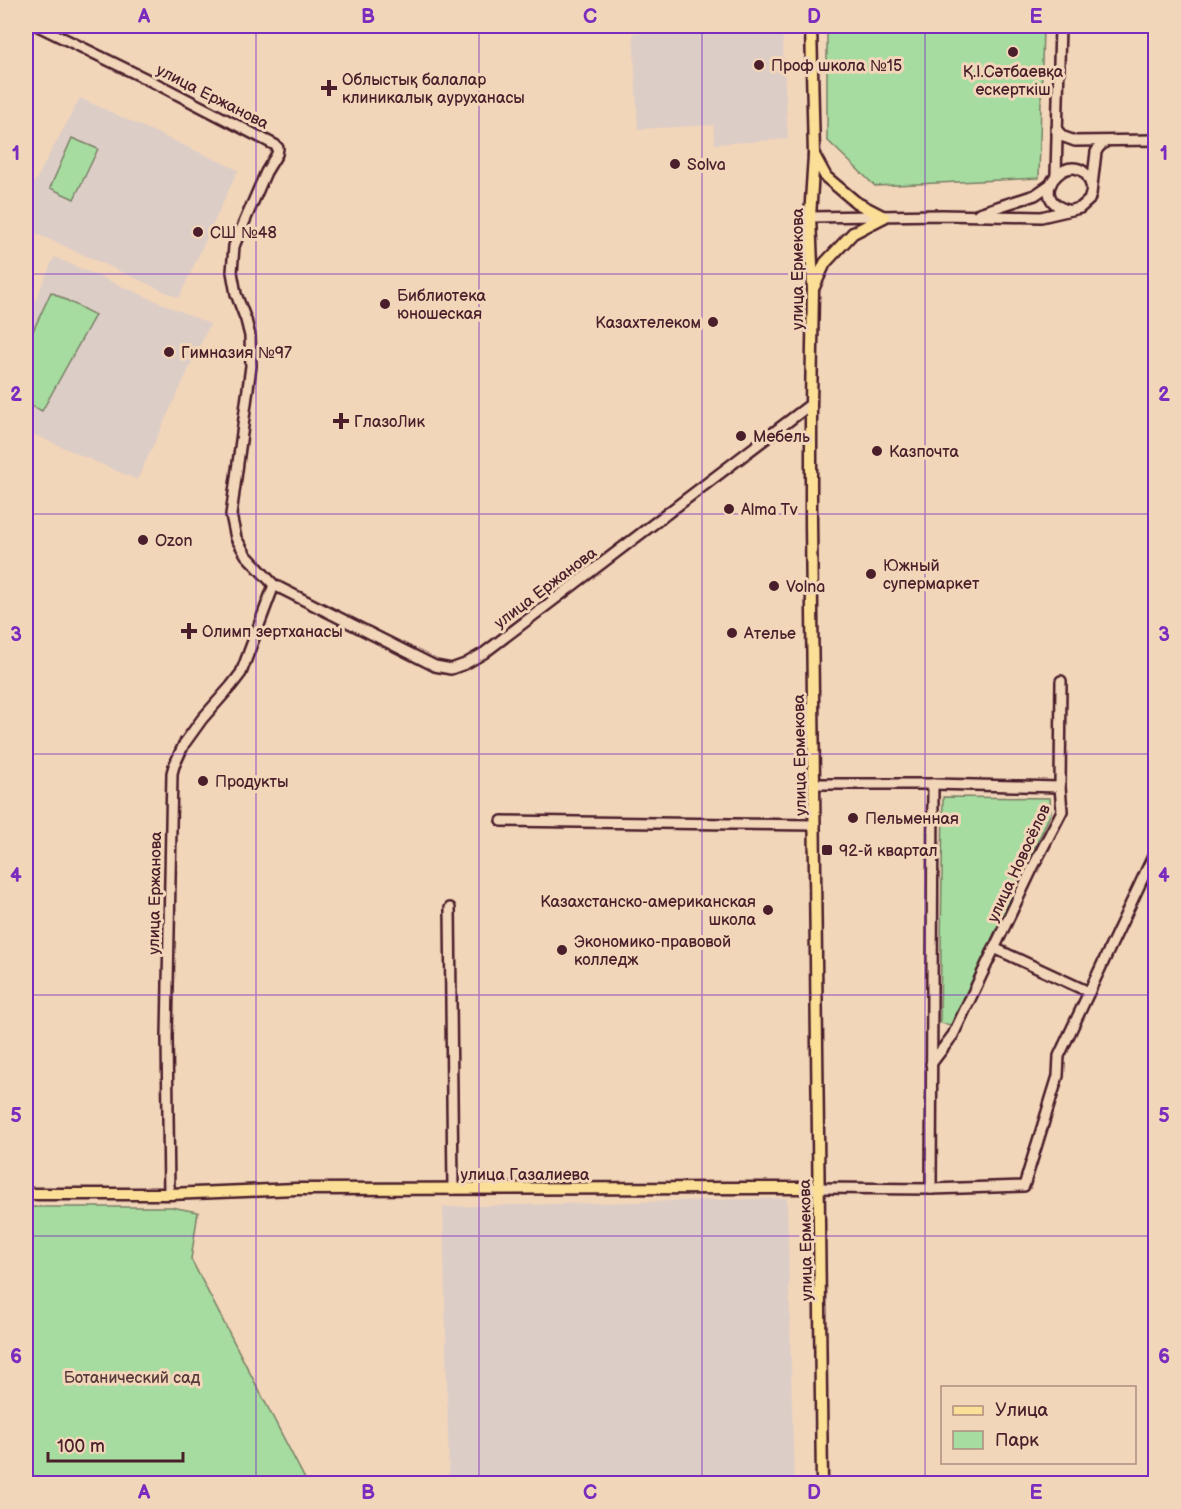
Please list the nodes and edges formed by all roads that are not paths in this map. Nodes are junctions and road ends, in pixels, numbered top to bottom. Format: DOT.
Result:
graph roads {
  1 [pos="38,26"];
  2 [pos="811,26"];
  3 [pos="1060,26"];
  4 [pos="1056,130"];
  5 [pos="1155,140"];
  6 [pos="1105,142"];
  7 [pos="814,154"];
  8 [pos="1053,179"];
  9 [pos="1092,187"];
  10 [pos="1068,210"];
  11 [pos="971,216"];
  12 [pos="810,217"];
  13 [pos="884,217"];
  14 [pos="813,290"];
  15 [pos="811,404"];
  16 [pos="274,585"];
  17 [pos="1061,681"];
  18 [pos="814,784"];
  19 [pos="933,784"];
  20 [pos="1060,787"];
  21 [pos="502,821"];
  22 [pos="815,825"];
  23 [pos="1155,850"];
  24 [pos="450,908"];
  25 [pos="994,948"];
  26 [pos="1089,992"];
  27 [pos="931,1064"];
  28 [pos="819,1188"];
  29 [pos="453,1189"];
  30 [pos="931,1189"];
  31 [pos="26,1194"];
  32 [pos="169,1194"];
  33 [pos="822,1484"];
  1 -- 16 [label="street, улица Ержанова"];
  2 -- 7 [label="main road, улица Ермекова"];
  3 -- 4 [label="street"];
  4 -- 6 [label="street"];
  4 -- 8 [label="street"];
  5 -- 6 [label="street"];
  6 -- 9 [label="street"];
  7 -- 12 [label="main road, улица Ермекова"];
  7 -- 13 [label="main road"];
  8 -- 9 [label="street"];
  8 -- 10 [label="street"];
  8 -- 11 [label="street"];
  9 -- 10 [label="street"];
  10 -- 11 [label="street"];
  11 -- 13 [label="street"];
  12 -- 13 [label="street"];
  12 -- 14 [label="main road, улица Ермекова"];
  13 -- 14 [label="main road"];
  14 -- 15 [label="main road, улица Ермекова"];
  15 -- 16 [label="street, улица Ержанова"];
  15 -- 18 [label="main road, улица Ермекова"];
  16 -- 32 [label="street, улица Ержанова"];
  17 -- 20 [label="street, улица Новосёлов"];
  18 -- 19 [label="street"];
  18 -- 22 [label="main road, улица Ермекова"];
  19 -- 20 [label="street"];
  19 -- 27 [label="street"];
  20 -- 25 [label="street, улица Новосёлов"];
  21 -- 22 [label="street"];
  22 -- 28 [label="main road, улица Ермекова"];
  23 -- 26 [label="street"];
  24 -- 29 [label="street"];
  25 -- 26 [label="street, улица Новосёлов"];
  25 -- 27 [label="street, улица Новосёлов"];
  26 -- 30 [label="street, улица Газалиева"];
  27 -- 30 [label="street"];
  28 -- 29 [label="main road, улица Газалиева"];
  28 -- 30 [label="street, улица Газалиева"];
  28 -- 33 [label="main road, улица Ермекова"];
  29 -- 32 [label="main road, улица Газалиева"];
  31 -- 32 [label="main road, улица Газалиева"];
}
